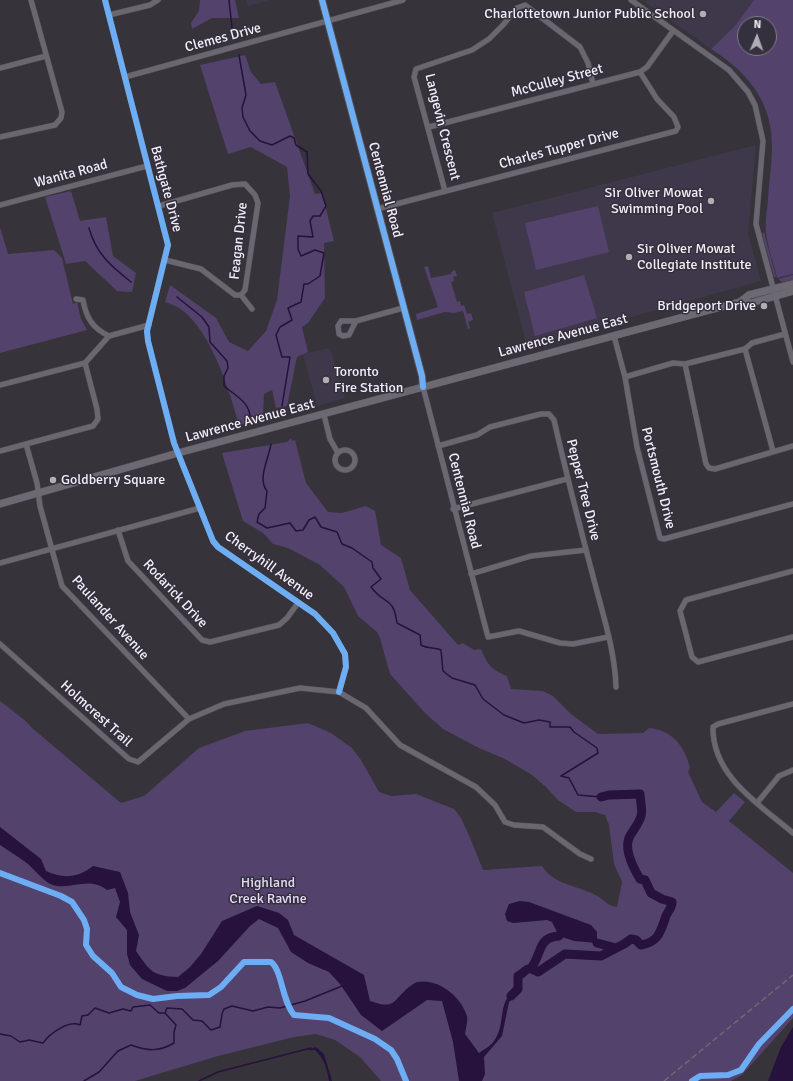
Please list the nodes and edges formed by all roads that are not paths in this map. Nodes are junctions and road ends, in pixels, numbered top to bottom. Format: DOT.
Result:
graph roads {
  1 [pos="31,0"];
  2 [pos="105,0"];
  3 [pos="158,0"];
  4 [pos="322,0"];
  5 [pos="403,0"];
  6 [pos="631,0"];
  7 [pos="395,1"];
  8 [pos="109,15"];
  9 [pos="328,22"];
  10 [pos="673,30"];
  11 [pos="46,56"];
  12 [pos="0,68"];
  13 [pos="640,72"];
  14 [pos="125,76"];
  15 [pos="593,84"];
  16 [pos="429,127"];
  17 [pos="0,137"];
  18 [pos="147,166"];
  19 [pos="445,191"];
  20 [pos="0,206"];
  21 [pos="159,206"];
  22 [pos="377,209"];
  23 [pos="165,260"];
  24 [pos="793,284"];
  25 [pos="773,288"];
  26 [pos="793,291"];
  27 [pos="240,295"];
  28 [pos="776,296"];
  29 [pos="76,299"];
  30 [pos="740,302"];
  31 [pos="403,308"];
  32 [pos="252,309"];
  33 [pos="356,321"];
  34 [pos="149,325"];
  35 [pos="785,334"];
  36 [pos="109,336"];
  37 [pos="614,336"];
  38 [pos="745,349"];
  39 [pos="793,362"];
  40 [pos="85,363"];
  41 [pos="685,364"];
  42 [pos="625,377"];
  43 [pos="0,385"];
  44 [pos="423,387"];
  45 [pos="324,414"];
  46 [pos="26,444"];
  47 [pos="438,446"];
  48 [pos="793,446"];
  49 [pos="0,451"];
  50 [pos="773,451"];
  51 [pos="338,452"];
  52 [pos="178,453"];
  53 [pos="567,479"];
  54 [pos="38,493"];
  55 [pos="0,504"];
  56 [pos="793,504"];
  57 [pos="200,508"];
  58 [pos="453,509"];
  59 [pos="118,530"];
  60 [pos="51,549"];
  61 [pos="586,550"];
  62 [pos="0,562"];
  63 [pos="793,572"];
  64 [pos="471,574"];
  65 [pos="298,603"];
  66 [pos="608,637"];
  67 [pos="793,637"];
  68 [pos="0,644"];
  69 [pos="616,687"];
  70 [pos="338,692"];
  71 [pos="793,704"];
  72 [pos="189,718"];
  73 [pos="793,770"];
  74 [pos="757,802"];
  75 [pos="793,833"];
  76 [pos="592,859"];
  1 -- 11 [label="street"];
  2 -- 8 [label="street, Bathgate Drive"];
  3 -- 8 [label="street"];
  4 -- 9 [label="street, Centennial Road"];
  5 -- 7 [label="street, Clemes Drive"];
  6 -- 10 [label="street"];
  7 -- 9 [label="street, Clemes Drive"];
  8 -- 14 [label="street, Bathgate Drive"];
  9 -- 14 [label="street, Clemes Drive"];
  9 -- 22 [label="street, Centennial Road"];
  10 -- 13 [label="street"];
  10 -- 25 [label="street"];
  11 -- 12 [label="street"];
  11 -- 17 [label="street"];
  13 -- 15 [label="street, McCulley Street"];
  13 -- 19 [label="street, Charles Tupper Drive"];
  14 -- 18 [label="street, Bathgate Drive"];
  15 -- 16 [label="street, McCulley Street"];
  15 -- 16 [label="street, Langevin Crescent"];
  16 -- 19 [label="street, Langevin Crescent"];
  18 -- 20 [label="street, Wanita Road"];
  18 -- 21 [label="street, Bathgate Drive"];
  19 -- 22 [label="street, Charles Tupper Drive"];
  21 -- 23 [label="street, Bathgate Drive"];
  21 -- 27 [label="street, Feagan Drive"];
  22 -- 31 [label="street, Centennial Road"];
  23 -- 27 [label="street, Feagan Drive"];
  23 -- 34 [label="street, Bathgate Drive"];
  24 -- 25 [label="main road, Lawrence Avenue East"];
  25 -- 28 [label="street"];
  25 -- 30 [label="main road, Lawrence Avenue East"];
  26 -- 28 [label="main road, Lawrence Avenue East"];
  27 -- 32 [label="street, Feagan Drive"];
  28 -- 30 [label="main road, Lawrence Avenue East"];
  28 -- 35 [label="street"];
  29 -- 36 [label="street"];
  30 -- 37 [label="main road, Lawrence Avenue East"];
  31 -- 33 [label="street"];
  31 -- 44 [label="street, Centennial Road"];
  34 -- 36 [label="street"];
  34 -- 52 [label="street, Bathgate Drive"];
  35 -- 38 [label="street"];
  35 -- 39 [label="street"];
  36 -- 40 [label="street"];
  37 -- 42 [label="street, Portsmouth Drive"];
  37 -- 44 [label="main road, Lawrence Avenue East"];
  38 -- 41 [label="street"];
  38 -- 50 [label="street"];
  40 -- 43 [label="street"];
  40 -- 46 [label="street"];
  41 -- 42 [label="street"];
  41 -- 50 [label="street"];
  42 -- 56 [label="street, Portsmouth Drive"];
  44 -- 45 [label="main road, Lawrence Avenue East"];
  44 -- 47 [label="street, Centennial Road"];
  45 -- 51 [label="street"];
  45 -- 52 [label="main road, Lawrence Avenue East"];
  46 -- 49 [label="street"];
  46 -- 54 [label="street"];
  47 -- 53 [label="street, Pepper Tree Drive"];
  47 -- 58 [label="street, Centennial Road"];
  48 -- 50 [label="street"];
  51 -- 51 [label="street"];
  52 -- 54 [label="main road, Lawrence Avenue East"];
  52 -- 57 [label="street, Cherryhill Avenue"];
  53 -- 58 [label="street"];
  53 -- 61 [label="street, Pepper Tree Drive"];
  54 -- 55 [label="main road, Lawrence Avenue East"];
  54 -- 60 [label="street, Paulander Avenue"];
  57 -- 59 [label="street"];
  57 -- 65 [label="street, Cherryhill Avenue"];
  58 -- 64 [label="street, Centennial Road"];
  59 -- 60 [label="street"];
  59 -- 65 [label="street, Rodarick Drive"];
  60 -- 62 [label="street"];
  60 -- 72 [label="street, Paulander Avenue"];
  61 -- 64 [label="street"];
  61 -- 66 [label="street, Pepper Tree Drive"];
  63 -- 67 [label="street"];
  64 -- 66 [label="street, Centennial Road"];
  65 -- 70 [label="street, Cherryhill Avenue"];
  66 -- 69 [label="street, Pepper Tree Drive"];
  68 -- 72 [label="street, Holmcrest Trail"];
  70 -- 72 [label="street, Holmcrest Trail"];
  70 -- 76 [label="street, Holmcrest Trail"];
  71 -- 74 [label="street"];
  73 -- 74 [label="street"];
  74 -- 75 [label="street"];
}
